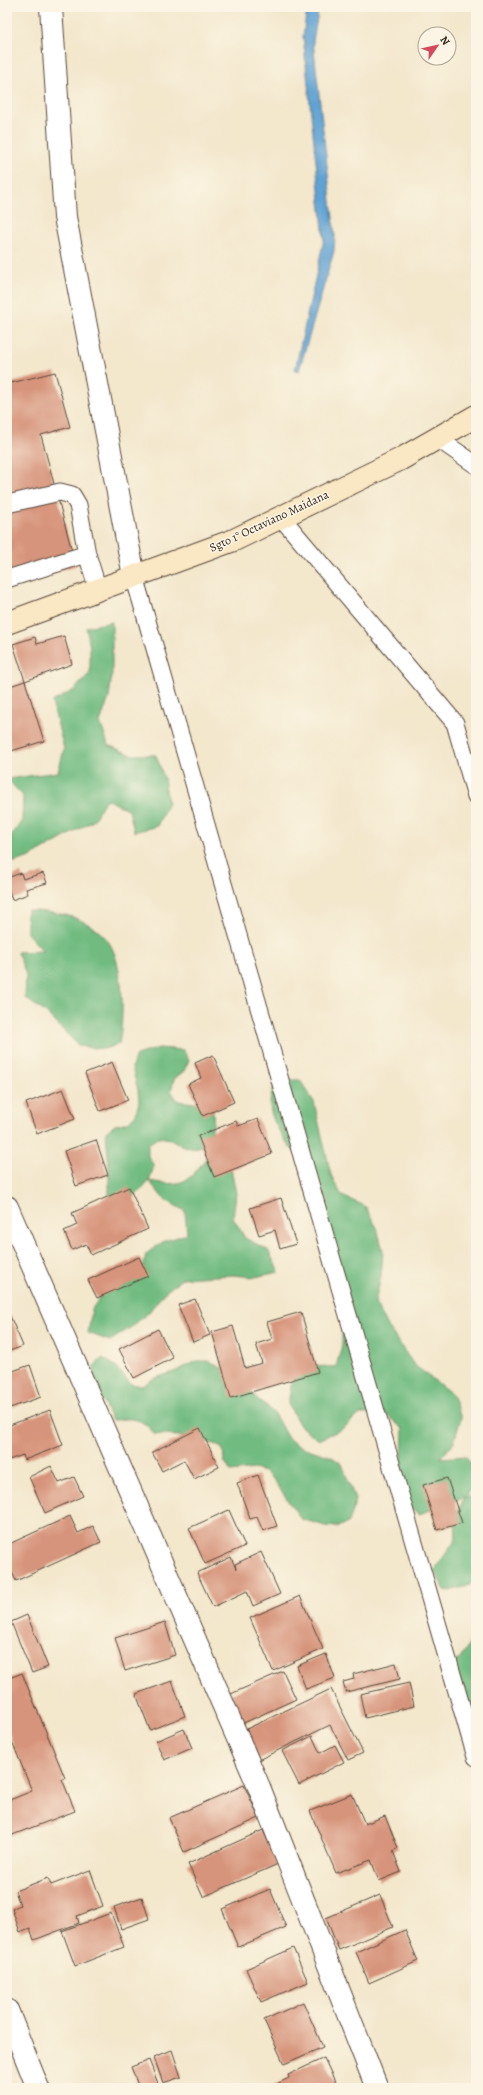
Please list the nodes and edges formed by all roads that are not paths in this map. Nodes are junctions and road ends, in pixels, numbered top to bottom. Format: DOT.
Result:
graph roads {
  1 [pos="51,7"];
  2 [pos="476,416"];
  3 [pos="436,438"];
  4 [pos="476,465"];
  5 [pos="7,504"];
  6 [pos="281,517"];
  7 [pos="87,554"];
  8 [pos="134,576"];
  9 [pos="7,579"];
  10 [pos="98,590"];
  11 [pos="7,623"];
  12 [pos="476,796"];
  13 [pos="7,1206"];
  14 [pos="476,1757"];
  15 [pos="7,2010"];
  16 [pos="38,2088"];
  17 [pos="377,2088"];
  1 -- 8 [label="street"];
  2 -- 3 [label="main road, Sgto 1° Octaviano Maidana"];
  3 -- 4 [label="lane"];
  3 -- 6 [label="main road, Sgto 1° Octaviano Maidana"];
  5 -- 7 [label="lane"];
  6 -- 8 [label="main road, Sgto 1° Octaviano Maidana"];
  6 -- 12 [label="lane"];
  7 -- 9 [label="lane"];
  7 -- 10 [label="lane"];
  8 -- 10 [label="main road, Sgto 1° Octaviano Maidana"];
  8 -- 14 [label="lane"];
  10 -- 11 [label="main road, Sgto 1° Octaviano Maidana"];
  13 -- 17 [label="street"];
  15 -- 16 [label="street"];
}
